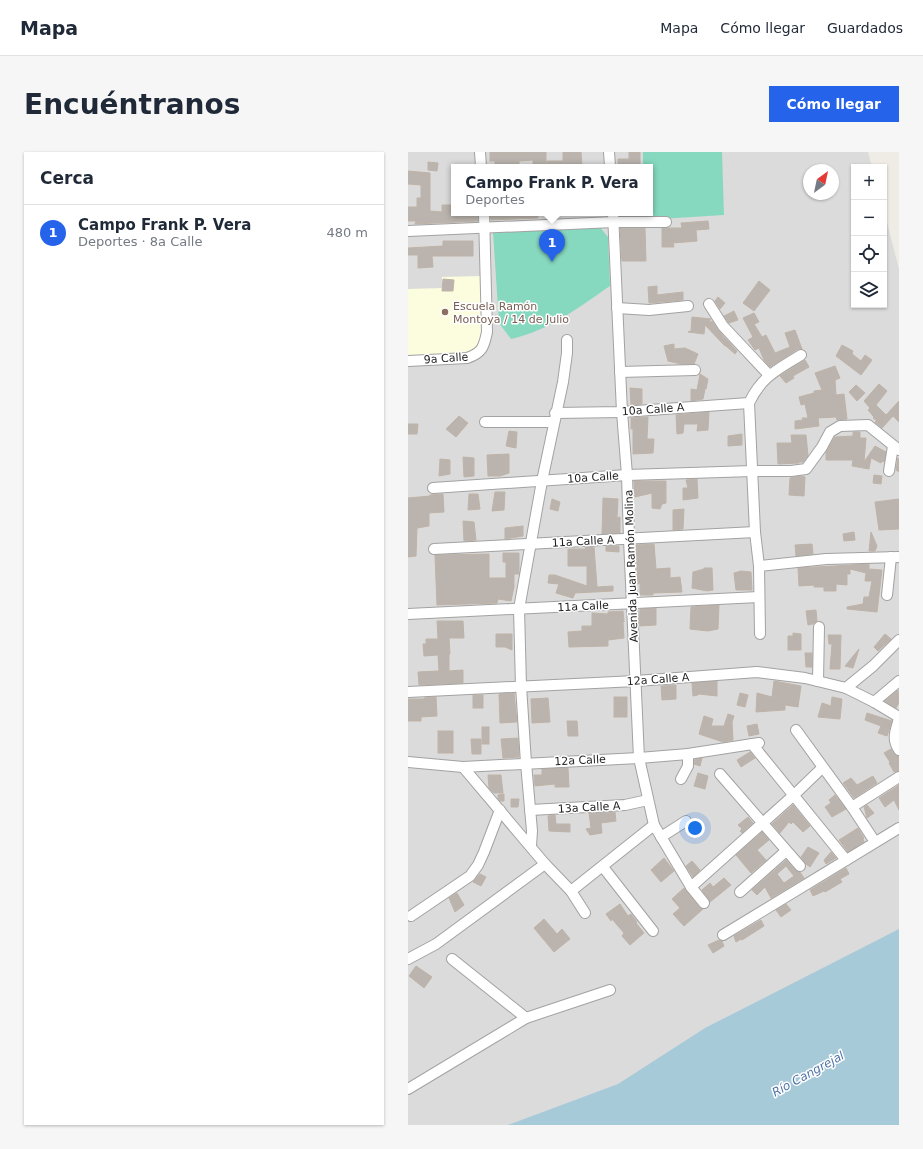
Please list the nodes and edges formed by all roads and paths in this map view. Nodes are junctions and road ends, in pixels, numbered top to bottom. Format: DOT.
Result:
graph roads {
  1 [pos="480,152"];
  2 [pos="610,152"];
  3 [pos="481,164"];
  4 [pos="610,164"];
  5 [pos="484,216"];
  6 [pos="613,217"];
  7 [pos="666,222"];
  8 [pos="484,228"];
  9 [pos="408,231"];
  10 [pos="709,304"];
  11 [pos="688,306"];
  12 [pos="617,308"];
  13 [pos="568,340"];
  14 [pos="801,355"];
  15 [pos="408,361"];
  16 [pos="695,370"];
  17 [pos="620,372"];
  18 [pos="769,375"];
  19 [pos="750,403"];
  20 [pos="622,412"];
  21 [pos="554,418"];
  22 [pos="485,422"];
  23 [pos="896,448"];
  24 [pos="753,471"];
  25 [pos="889,471"];
  26 [pos="627,475"];
  27 [pos="542,481"];
  28 [pos="433,488"];
  29 [pos="755,532"];
  30 [pos="629,539"];
  31 [pos="531,544"];
  32 [pos="434,549"];
  33 [pos="895,557"];
  34 [pos="759,566"];
  35 [pos="759,596"];
  36 [pos="887,596"];
  37 [pos="633,603"];
  38 [pos="519,609"];
  39 [pos="408,614"];
  40 [pos="819,627"];
  41 [pos="760,634"];
  42 [pos="899,640"];
  43 [pos="899,680"];
  44 [pos="636,681"];
  45 [pos="818,681"];
  46 [pos="521,686"];
  47 [pos="846,688"];
  48 [pos="408,692"];
  49 [pos="874,702"];
  50 [pos="899,718"];
  51 [pos="796,730"];
  52 [pos="899,750"];
  53 [pos="688,754"];
  54 [pos="639,758"];
  55 [pos="408,762"];
  56 [pos="526,763"];
  57 [pos="463,767"];
  58 [pos="822,768"];
  59 [pos="720,774"];
  60 [pos="899,777"];
  61 [pos="681,779"];
  62 [pos="794,796"];
  63 [pos="648,800"];
  64 [pos="852,807"];
  65 [pos="500,810"];
  66 [pos="530,810"];
  67 [pos="686,821"];
  68 [pos="763,823"];
  69 [pos="654,825"];
  70 [pos="899,828"];
  71 [pos="661,836"];
  72 [pos="875,842"];
  73 [pos="531,846"];
  74 [pos="786,851"];
  75 [pos="846,860"];
  76 [pos="545,864"];
  77 [pos="603,866"];
  78 [pos="800,866"];
  79 [pos="691,887"];
  80 [pos="571,891"];
  81 [pos="740,892"];
  82 [pos="704,903"];
  83 [pos="585,913"];
  84 [pos="411,916"];
  85 [pos="653,931"];
  86 [pos="723,935"];
  87 [pos="408,959"];
  88 [pos="452,959"];
  89 [pos="610,990"];
  90 [pos="526,1018"];
  91 [pos="408,1089"];
  1 -- 3 [label="street"];
  2 -- 4 [label="street"];
  5 -- 8 [label="street"];
  6 -- 7 [label="street"];
  6 -- 8 [label="street"];
  6 -- 12 [label="street, Avenida Juan Ramón Molina"];
  8 -- 9 [label="street"];
  8 -- 15 [label="street, 9a Calle"];
  10 -- 18 [label="street"];
  11 -- 12 [label="street"];
  12 -- 17 [label="street, Avenida Juan Ramón Molina"];
  13 -- 21 [label="street"];
  14 -- 18 [label="street"];
  16 -- 17 [label="street"];
  17 -- 20 [label="street, Avenida Juan Ramón Molina"];
  18 -- 19 [label="street"];
  19 -- 20 [label="street, 10a Calle A"];
  19 -- 24 [label="street"];
  20 -- 21 [label="street, 10a Calle A"];
  20 -- 26 [label="street, Avenida Juan Ramón Molina"];
  21 -- 22 [label="street, 10a Calle A"];
  21 -- 27 [label="street"];
  23 -- 24 [label="street, 10a Calle"];
  23 -- 25 [label="street"];
  24 -- 26 [label="street, 10a Calle"];
  24 -- 29 [label="street"];
  26 -- 27 [label="street, 10a Calle"];
  26 -- 30 [label="street, Avenida Juan Ramón Molina"];
  27 -- 28 [label="street, 10a Calle"];
  27 -- 31 [label="street"];
  29 -- 30 [label="street, 11a Calle A"];
  29 -- 34 [label="street"];
  30 -- 31 [label="street, 11a Calle A"];
  30 -- 37 [label="street, Avenida Juan Ramón Molina"];
  31 -- 32 [label="street, 11a Calle A"];
  31 -- 38 [label="street"];
  33 -- 34 [label="street"];
  33 -- 36 [label="street"];
  34 -- 35 [label="street"];
  35 -- 37 [label="street, 11a Calle"];
  35 -- 41 [label="street"];
  37 -- 38 [label="street, 11a Calle"];
  37 -- 44 [label="street, Avenida Juan Ramón Molina"];
  38 -- 39 [label="street, 11a Calle"];
  38 -- 46 [label="street"];
  40 -- 45 [label="street"];
  42 -- 47 [label="street"];
  43 -- 49 [label="street"];
  44 -- 45 [label="street, 12a Calle A"];
  44 -- 46 [label="street, 12a Calle A"];
  44 -- 54 [label="street, Avenida Juan Ramón Molina"];
  45 -- 47 [label="street, 12a Calle A"];
  46 -- 48 [label="street, 12a Calle A"];
  46 -- 56 [label="street"];
  47 -- 49 [label="street, 12a Calle A"];
  49 -- 50 [label="street, 12a Calle A"];
  50 -- 52 [label="street"];
  51 -- 58 [label="street"];
  53 -- 54 [label="street, 12a Calle"];
  53 -- 61 [label="street"];
  53 -- 62 [label="street, 12a Calle"];
  54 -- 56 [label="street, 12a Calle"];
  54 -- 63 [label="street, Avenida Juan Ramón Molina"];
  55 -- 57 [label="street, 12a Calle"];
  56 -- 57 [label="street, 12a Calle"];
  56 -- 66 [label="street"];
  57 -- 65 [label="street"];
  58 -- 62 [label="street"];
  58 -- 64 [label="street"];
  59 -- 68 [label="street"];
  60 -- 64 [label="street"];
  62 -- 68 [label="street"];
  62 -- 75 [label="street"];
  63 -- 66 [label="street, 13a Calle A"];
  63 -- 69 [label="street, Avenida Juan Ramón Molina"];
  64 -- 72 [label="street"];
  65 -- 73 [label="street"];
  65 -- 84 [label="street"];
  66 -- 73 [label="street"];
  67 -- 71 [label="street"];
  68 -- 74 [label="street"];
  68 -- 79 [label="street"];
  69 -- 71 [label="street, Avenida Juan Ramón Molina"];
  69 -- 77 [label="street"];
  70 -- 72 [label="street"];
  71 -- 79 [label="street, Avenida Juan Ramón Molina"];
  72 -- 75 [label="street"];
  73 -- 76 [label="street"];
  74 -- 78 [label="street"];
  74 -- 81 [label="street"];
  75 -- 86 [label="street"];
  76 -- 80 [label="street"];
  76 -- 87 [label="street"];
  77 -- 80 [label="street"];
  77 -- 85 [label="street"];
  79 -- 82 [label="street, Avenida Juan Ramón Molina"];
  80 -- 83 [label="street"];
  88 -- 90 [label="street"];
  89 -- 90 [label="street"];
  90 -- 91 [label="street"];
}
